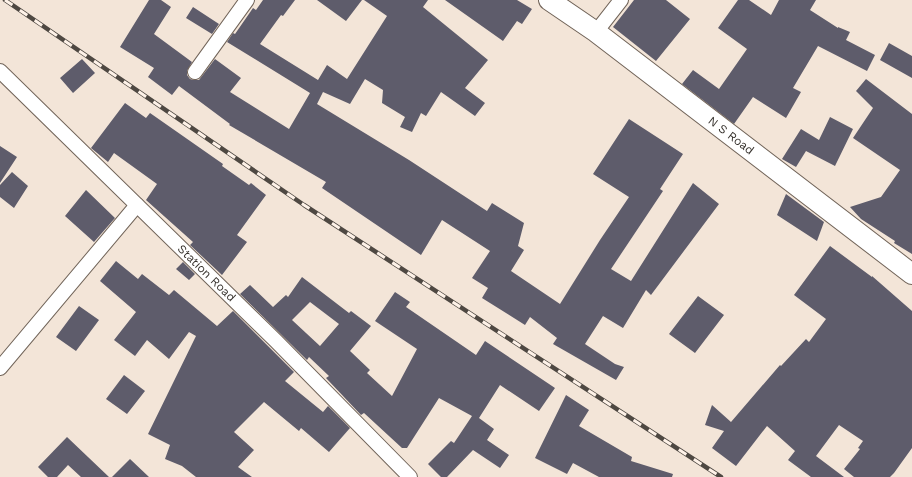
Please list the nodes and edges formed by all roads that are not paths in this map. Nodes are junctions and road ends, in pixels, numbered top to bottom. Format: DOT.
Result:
graph roads {
  1 [pos="247,0"];
  2 [pos="549,0"];
  3 [pos="622,0"];
  4 [pos="596,32"];
  5 [pos="0,71"];
  6 [pos="195,72"];
  7 [pos="137,205"];
  8 [pos="912,274"];
  9 [pos="0,368"];
  10 [pos="410,477"];
  1 -- 6 [label="street"];
  2 -- 4 [label="main road, N S Road"];
  3 -- 4 [label="street"];
  4 -- 8 [label="main road, N S Road"];
  5 -- 7 [label="street, Station Road"];
  7 -- 9 [label="street"];
  7 -- 10 [label="street, Station Road"];
}
